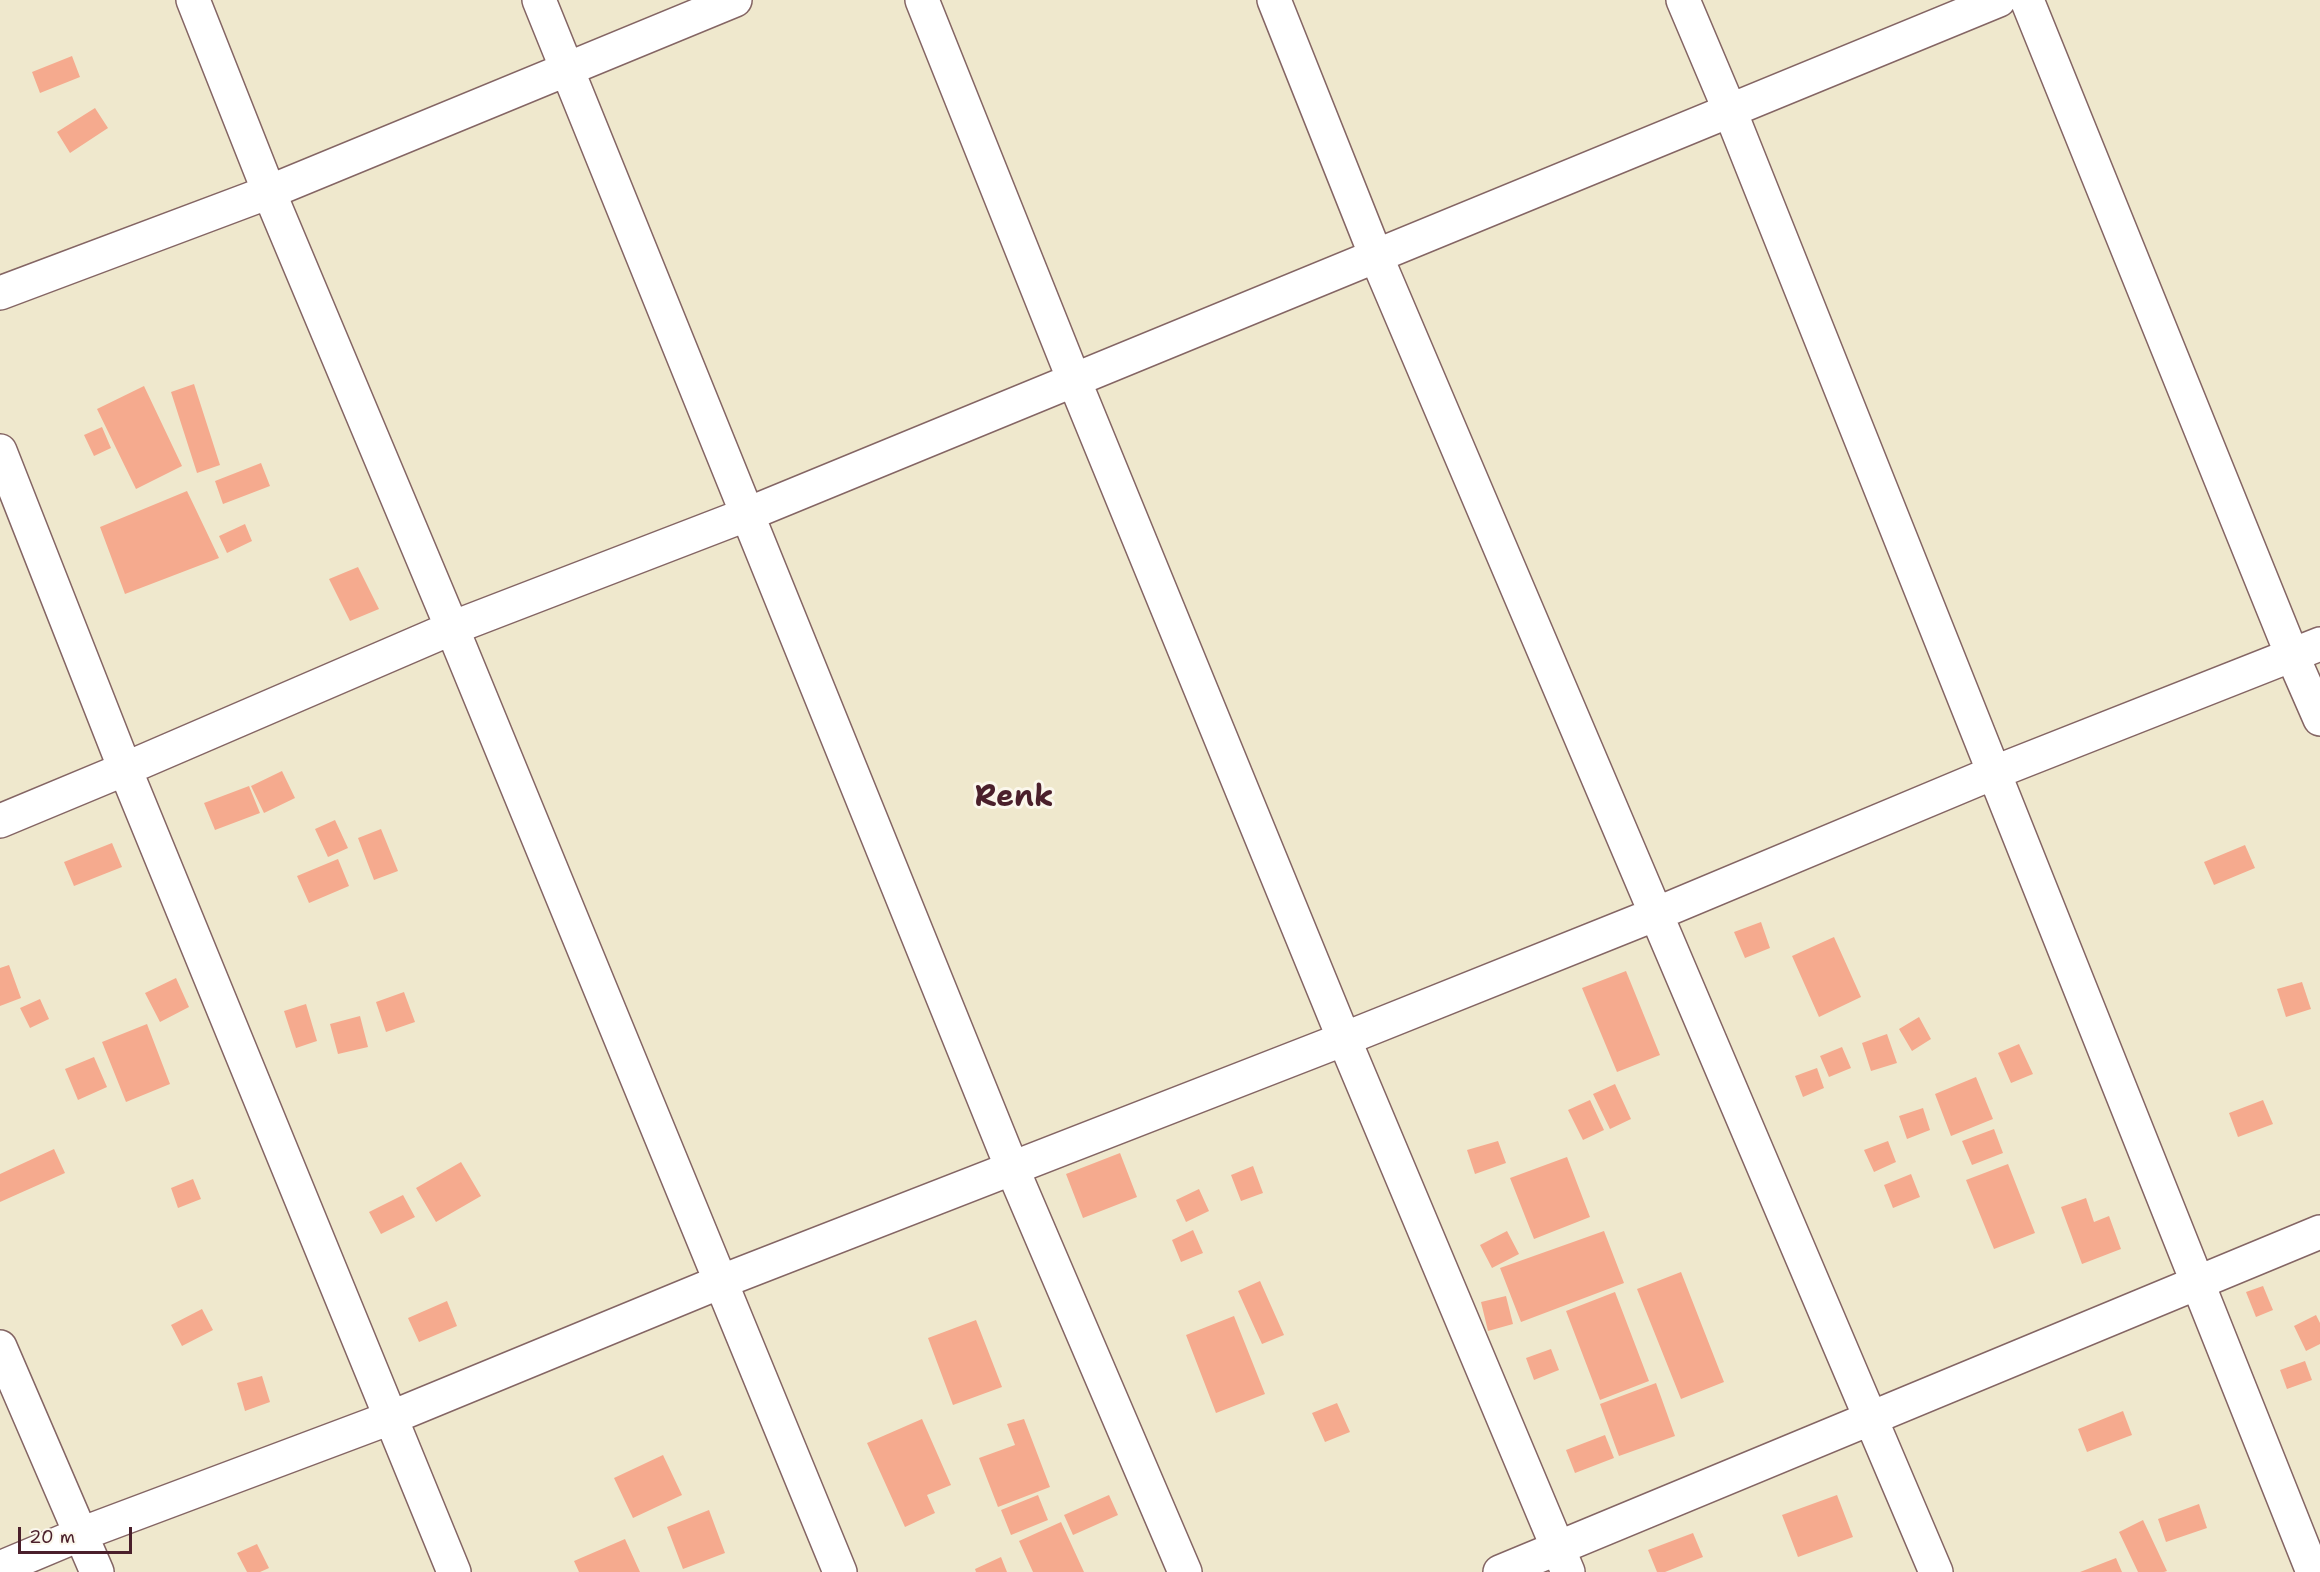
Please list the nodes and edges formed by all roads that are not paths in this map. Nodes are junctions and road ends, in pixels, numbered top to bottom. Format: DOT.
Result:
graph roads {
  1 [pos="193,0"];
  2 [pos="539,0"];
  3 [pos="735,0"];
  4 [pos="922,0"];
  5 [pos="1274,0"];
  6 [pos="1683,0"];
  7 [pos="1999,0"];
  8 [pos="2027,0"];
  9 [pos="567,69"];
  10 [pos="1730,111"];
  11 [pos="269,192"];
  12 [pos="1376,256"];
  13 [pos="0,293"];
  14 [pos="1074,380"];
  15 [pos="0,451"];
  16 [pos="748,514"];
  17 [pos="452,628"];
  18 [pos="2306,649"];
  19 [pos="2320,719"];
  20 [pos="125,769"];
  21 [pos="1993,773"];
  22 [pos="0,821"];
  23 [pos="1656,914"];
  24 [pos="1344,1039"];
  25 [pos="1012,1168"];
  26 [pos="2320,1232"];
  27 [pos="720,1282"];
  28 [pos="2199,1282"];
  29 [pos="0,1347"];
  30 [pos="390,1418"];
  31 [pos="1870,1419"];
  32 [pos="81,1534"];
  33 [pos="1563,1560"];
  34 [pos="0,1568"];
  35 [pos="97,1572"];
  36 [pos="454,1572"];
  37 [pos="840,1572"];
  38 [pos="1185,1572"];
  39 [pos="1500,1572"];
  40 [pos="1936,1572"];
  41 [pos="2313,1572"];
  1 -- 11 [label="street"];
  2 -- 9 [label="street"];
  3 -- 9 [label="street"];
  4 -- 14 [label="street"];
  5 -- 12 [label="street"];
  6 -- 10 [label="street"];
  7 -- 10 [label="street"];
  8 -- 18 [label="street"];
  9 -- 11 [label="street"];
  9 -- 16 [label="street"];
  10 -- 12 [label="street"];
  10 -- 21 [label="street"];
  11 -- 13 [label="street"];
  11 -- 17 [label="street"];
  12 -- 14 [label="street"];
  12 -- 23 [label="street"];
  14 -- 16 [label="street"];
  14 -- 24 [label="street"];
  15 -- 20 [label="street"];
  16 -- 17 [label="street"];
  16 -- 25 [label="street"];
  17 -- 20 [label="street"];
  17 -- 27 [label="street"];
  18 -- 19 [label="street"];
  18 -- 21 [label="street"];
  20 -- 22 [label="street"];
  20 -- 30 [label="street"];
  21 -- 23 [label="street"];
  21 -- 28 [label="street"];
  23 -- 24 [label="street"];
  23 -- 31 [label="street"];
  24 -- 25 [label="street"];
  24 -- 33 [label="street"];
  25 -- 27 [label="street"];
  25 -- 38 [label="street"];
  26 -- 28 [label="street"];
  27 -- 30 [label="street"];
  27 -- 37 [label="street"];
  28 -- 31 [label="street"];
  28 -- 41 [label="street"];
  29 -- 32 [label="street"];
  30 -- 32 [label="street"];
  30 -- 36 [label="street"];
  31 -- 33 [label="street"];
  31 -- 40 [label="street"];
  32 -- 34 [label="street"];
  32 -- 35 [label="street"];
  33 -- 39 [label="street"];
}
